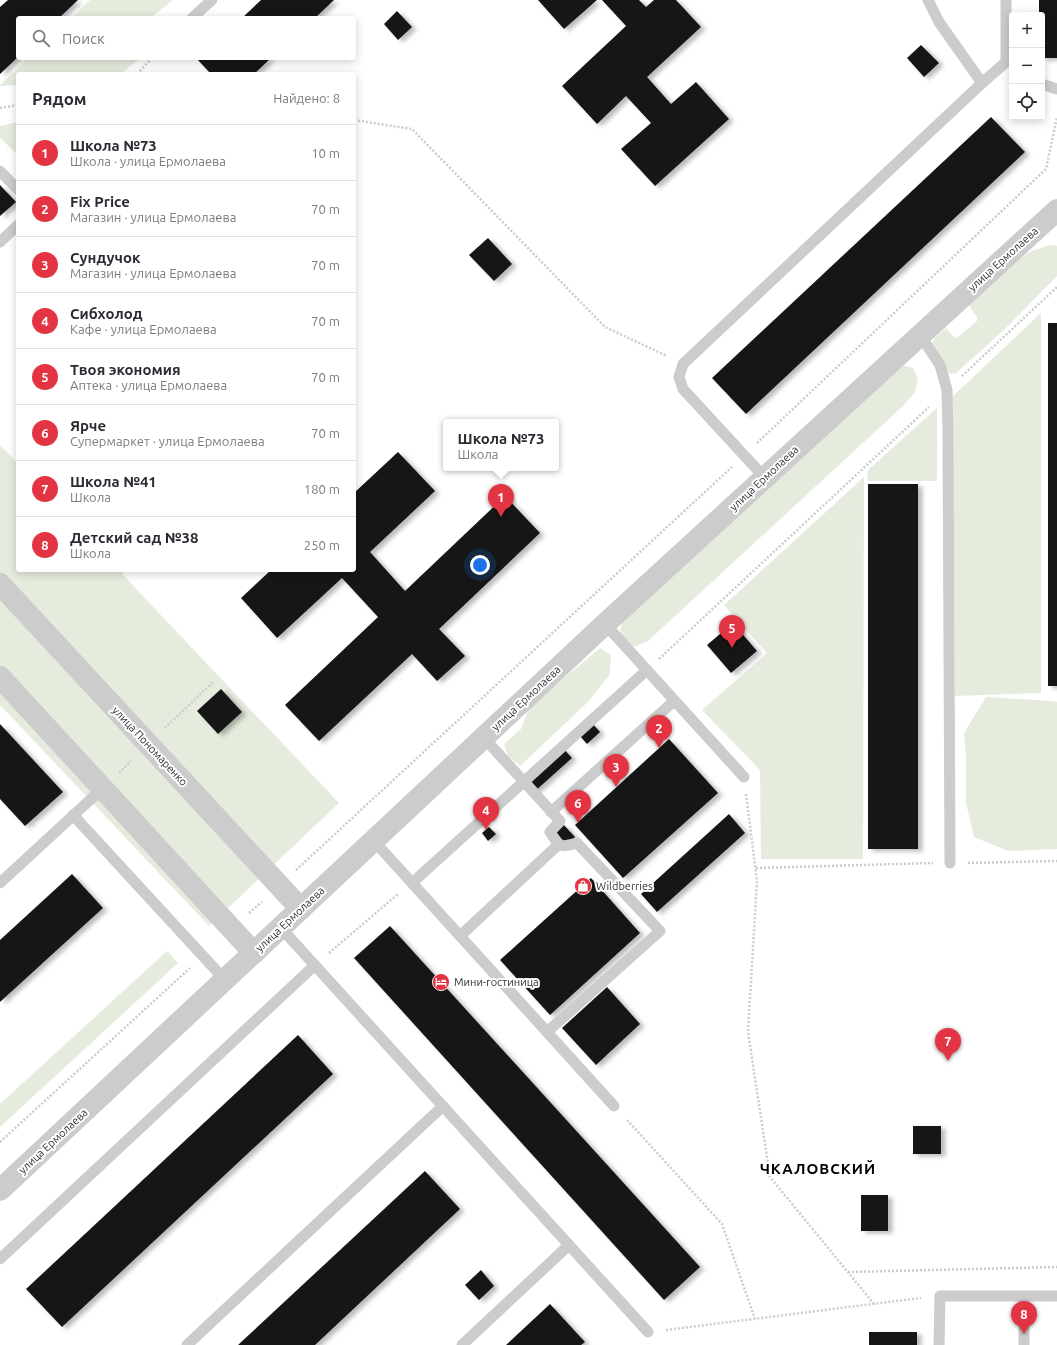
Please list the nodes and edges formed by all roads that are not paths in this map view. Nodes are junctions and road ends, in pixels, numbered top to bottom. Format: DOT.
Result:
graph roads {
  1 [pos="212,0"];
  2 [pos="928,0"];
  3 [pos="1006,0"];
  4 [pos="194,16"];
  5 [pos="1009,64"];
  6 [pos="982,83"];
  7 [pos="1045,85"];
  8 [pos="1057,89"];
  9 [pos="0,171"];
  10 [pos="16,188"];
  11 [pos="1057,210"];
  12 [pos="16,227"];
  13 [pos="0,242"];
  14 [pos="920,335"];
  15 [pos="765,478"];
  16 [pos="0,584"];
  17 [pos="605,624"];
  18 [pos="647,670"];
  19 [pos="0,677"];
  20 [pos="674,701"];
  21 [pos="484,738"];
  22 [pos="744,777"];
  23 [pos="524,782"];
  24 [pos="102,788"];
  25 [pos="551,812"];
  26 [pos="73,815"];
  27 [pos="374,841"];
  28 [pos="559,844"];
  29 [pos="950,863"];
  30 [pos="0,883"];
  31 [pos="412,883"];
  32 [pos="301,909"];
  33 [pos="281,928"];
  34 [pos="460,936"];
  35 [pos="254,953"];
  36 [pos="315,965"];
  37 [pos="225,980"];
  38 [pos="547,1032"];
  39 [pos="443,1106"];
  40 [pos="614,1106"];
  41 [pos="0,1190"];
  42 [pos="569,1245"];
  43 [pos="0,1259"];
  44 [pos="1024,1296"];
  45 [pos="1057,1296"];
  46 [pos="648,1332"];
  47 [pos="187,1345"];
  48 [pos="462,1345"];
  49 [pos="939,1345"];
  50 [pos="1024,1345"];
  1 -- 4 [label="lane"];
  2 -- 6 [label="lane"];
  3 -- 5 [label="lane"];
  5 -- 6 [label="lane"];
  6 -- 15 [label="lane"];
  7 -- 8 [label="lane"];
  9 -- 10 [label="lane"];
  11 -- 14 [label="street, улица Ермолаева"];
  12 -- 13 [label="lane"];
  14 -- 15 [label="street, улица Ермолаева"];
  14 -- 29 [label="lane"];
  15 -- 17 [label="street, улица Ермолаева"];
  16 -- 32 [label="street, улица Пономаренко"];
  17 -- 18 [label="lane"];
  17 -- 21 [label="street, улица Ермолаева"];
  18 -- 20 [label="lane"];
  18 -- 23 [label="lane"];
  19 -- 24 [label="street"];
  20 -- 22 [label="lane"];
  20 -- 25 [label="lane"];
  21 -- 23 [label="lane"];
  21 -- 27 [label="street, улица Ермолаева"];
  23 -- 25 [label="lane"];
  23 -- 31 [label="lane"];
  24 -- 26 [label="lane"];
  24 -- 35 [label="street"];
  25 -- 28 [label="lane"];
  26 -- 30 [label="lane"];
  26 -- 37 [label="lane"];
  27 -- 31 [label="lane"];
  27 -- 32 [label="street, улица Ермолаева"];
  28 -- 34 [label="lane"];
  28 -- 38 [label="lane"];
  31 -- 34 [label="lane"];
  32 -- 33 [label="street, улица Ермолаева"];
  33 -- 35 [label="street, улица Ермолаева"];
  33 -- 36 [label="lane"];
  34 -- 38 [label="lane"];
  35 -- 37 [label="street, улица Ермолаева"];
  36 -- 39 [label="lane"];
  36 -- 43 [label="lane"];
  37 -- 41 [label="street, улица Ермолаева"];
  38 -- 40 [label="lane"];
  39 -- 42 [label="lane"];
  39 -- 47 [label="lane"];
  42 -- 46 [label="lane"];
  42 -- 48 [label="lane"];
  44 -- 45 [label="lane"];
  44 -- 49 [label="lane"];
  44 -- 50 [label="lane"];
}
